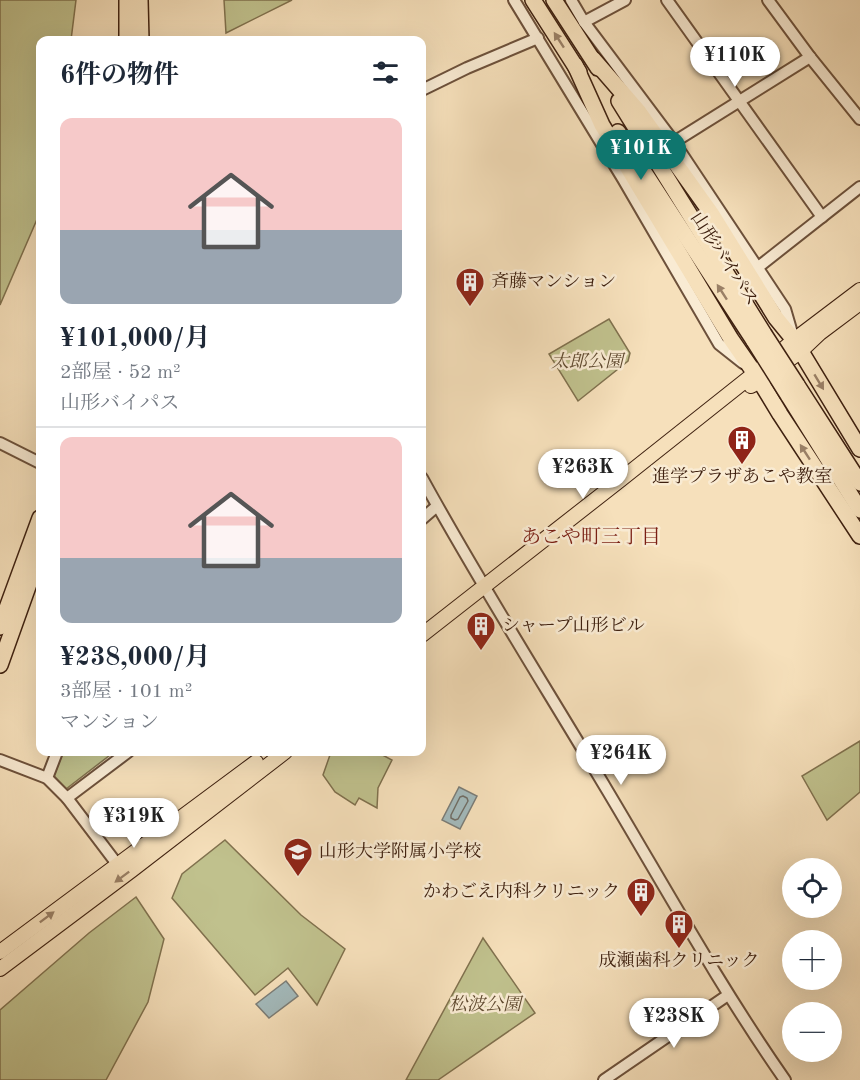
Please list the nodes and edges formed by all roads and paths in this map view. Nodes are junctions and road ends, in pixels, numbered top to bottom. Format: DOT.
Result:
graph roads {
  1 [pos="127,0"];
  2 [pos="140,0"];
  3 [pos="514,0"];
  4 [pos="533,0"];
  5 [pos="554,0"];
  6 [pos="571,0"];
  7 [pos="626,0"];
  8 [pos="667,0"];
  9 [pos="768,0"];
  10 [pos="584,22"];
  11 [pos="127,36"];
  12 [pos="141,36"];
  13 [pos="538,38"];
  14 [pos="810,57"];
  15 [pos="593,59"];
  16 [pos="575,65"];
  17 [pos="426,88"];
  18 [pos="740,102"];
  19 [pos="860,119"];
  20 [pos="674,142"];
  21 [pos="860,187"];
  22 [pos="822,217"];
  23 [pos="757,268"];
  24 [pos="860,290"];
  25 [pos="860,303"];
  26 [pos="759,337"];
  27 [pos="797,345"];
  28 [pos="757,377"];
  29 [pos="793,390"];
  30 [pos="0,443"];
  31 [pos="860,449"];
  32 [pos="36,461"];
  33 [pos="860,483"];
  34 [pos="426,485"];
  35 [pos="438,507"];
  36 [pos="860,510"];
  37 [pos="426,516"];
  38 [pos="36,529"];
  39 [pos="860,536"];
  40 [pos="36,564"];
  41 [pos="486,590"];
  42 [pos="0,627"];
  43 [pos="426,632"];
  44 [pos="426,642"];
  45 [pos="0,665"];
  46 [pos="55,756"];
  47 [pos="123,756"];
  48 [pos="265,756"];
  49 [pos="280,756"];
  50 [pos="0,760"];
  51 [pos="47,778"];
  52 [pos="67,798"];
  53 [pos="117,864"];
  54 [pos="0,952"];
  55 [pos="0,969"];
  56 [pos="728,994"];
  57 [pos="604,1080"];
  58 [pos="785,1080"];
  1 -- 11 [label="highway"];
  2 -- 12 [label="highway"];
  3 -- 13 [label="street"];
  16 -- 4 [label="highway, 山形バイパス, one-way"];
  5 -- 15 [label="highway, 山形バイパス"];
  6 -- 10 [label="street"];
  7 -- 10 [label="street"];
  8 -- 18 [label="street"];
  9 -- 14 [label="street"];
  10 -- 20 [label="street"];
  13 -- 17 [label="street"];
  13 -- 28 [label="street"];
  14 -- 18 [label="street"];
  14 -- 19 [label="street"];
  15 -- 26 [label="highway, 山形バイパス"];
  15 -- 27 [label="highway"];
  26 -- 16 [label="highway, 山形バイパス, one-way"];
  16 -- 28 [label="highway"];
  18 -- 20 [label="street"];
  18 -- 22 [label="street"];
  20 -- 23 [label="street"];
  21 -- 22 [label="street"];
  22 -- 23 [label="street"];
  23 -- 27 [label="street"];
  24 -- 27 [label="main road"];
  25 -- 27 [label="main road"];
  26 -- 29 [label="highway, 山形バイパス, bridge"];
  27 -- 28 [label="main road"];
  27 -- 31 [label="highway, one-way"];
  39 -- 28 [label="highway, one-way"];
  28 -- 41 [label="main road"];
  29 -- 33 [label="highway, 山形バイパス"];
  29 -- 36 [label="highway, 山形バイパス"];
  30 -- 32 [label="street"];
  34 -- 35 [label="street"];
  35 -- 37 [label="street"];
  35 -- 41 [label="street"];
  38 -- 42 [label="highway"];
  40 -- 45 [label="highway"];
  41 -- 43 [label="main road"];
  41 -- 44 [label="main road"];
  41 -- 56 [label="street"];
  46 -- 51 [label="street"];
  47 -- 52 [label="street"];
  48 -- 53 [label="main road"];
  49 -- 55 [label="main road, one-way"];
  50 -- 51 [label="street"];
  51 -- 52 [label="street"];
  52 -- 53 [label="street"];
  54 -- 53 [label="main road, one-way"];
  56 -- 57 [label="street"];
  56 -- 58 [label="street"];
}
